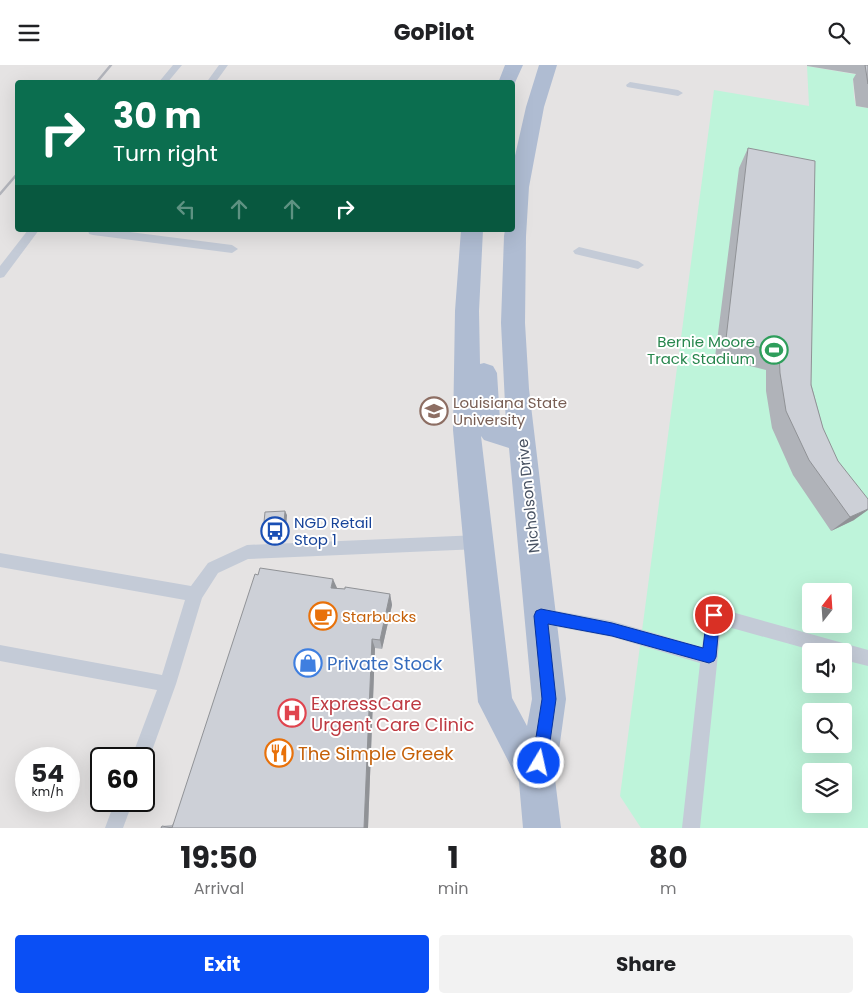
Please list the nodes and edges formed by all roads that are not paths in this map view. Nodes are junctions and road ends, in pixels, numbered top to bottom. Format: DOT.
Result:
graph roads {
  1 [pos="178,65"];
  2 [pos="224,65"];
  3 [pos="514,65"];
  4 [pos="548,65"];
  5 [pos="165,80"];
  6 [pos="212,80"];
  7 [pos="509,80"];
  8 [pos="630,85"];
  9 [pos="678,93"];
  10 [pos="515,220"];
  11 [pos="32,232"];
  12 [pos="105,232"];
  13 [pos="472,232"];
  14 [pos="514,232"];
  15 [pos="232,249"];
  16 [pos="579,251"];
  17 [pos="638,265"];
  18 [pos="0,274"];
  19 [pos="467,348"];
  20 [pos="529,440"];
  21 [pos="479,542"];
  22 [pos="0,560"];
  23 [pos="195,594"];
  24 [pos="541,616"];
  25 [pos="814,643"];
  26 [pos="0,653"];
  27 [pos="852,654"];
  28 [pos="709,657"];
  29 [pos="868,658"];
  30 [pos="168,684"];
  31 [pos="144,747"];
  32 [pos="537,779"];
  33 [pos="120,812"];
  34 [pos="114,828"];
  35 [pos="542,828"];
  36 [pos="692,828"];
  1 -- 5 [label="lane"];
  2 -- 6 [label="lane"];
  3 -- 7 [label="main road"];
  4 -- 10 [label="main road, Nicholson Drive"];
  8 -- 9 [label="lane"];
  11 -- 18 [label="lane"];
  12 -- 15 [label="lane"];
  13 -- 19 [label="main road, Nicholson Drive"];
  14 -- 20 [label="main road, Nicholson Drive"];
  16 -- 17 [label="lane"];
  19 -- 20 [label="main road"];
  19 -- 21 [label="main road, Nicholson Drive"];
  20 -- 24 [label="main road, Nicholson Drive"];
  21 -- 23 [label="lane"];
  21 -- 32 [label="main road, Nicholson Drive"];
  22 -- 23 [label="lane"];
  23 -- 30 [label="lane"];
  24 -- 28 [label="lane"];
  24 -- 32 [label="main road, Nicholson Drive"];
  25 -- 28 [label="lane"];
  26 -- 30 [label="lane"];
  27 -- 29 [label="lane"];
  28 -- 36 [label="lane"];
  30 -- 31 [label="lane"];
  32 -- 35 [label="main road, Nicholson Drive"];
  33 -- 34 [label="lane"];
}
